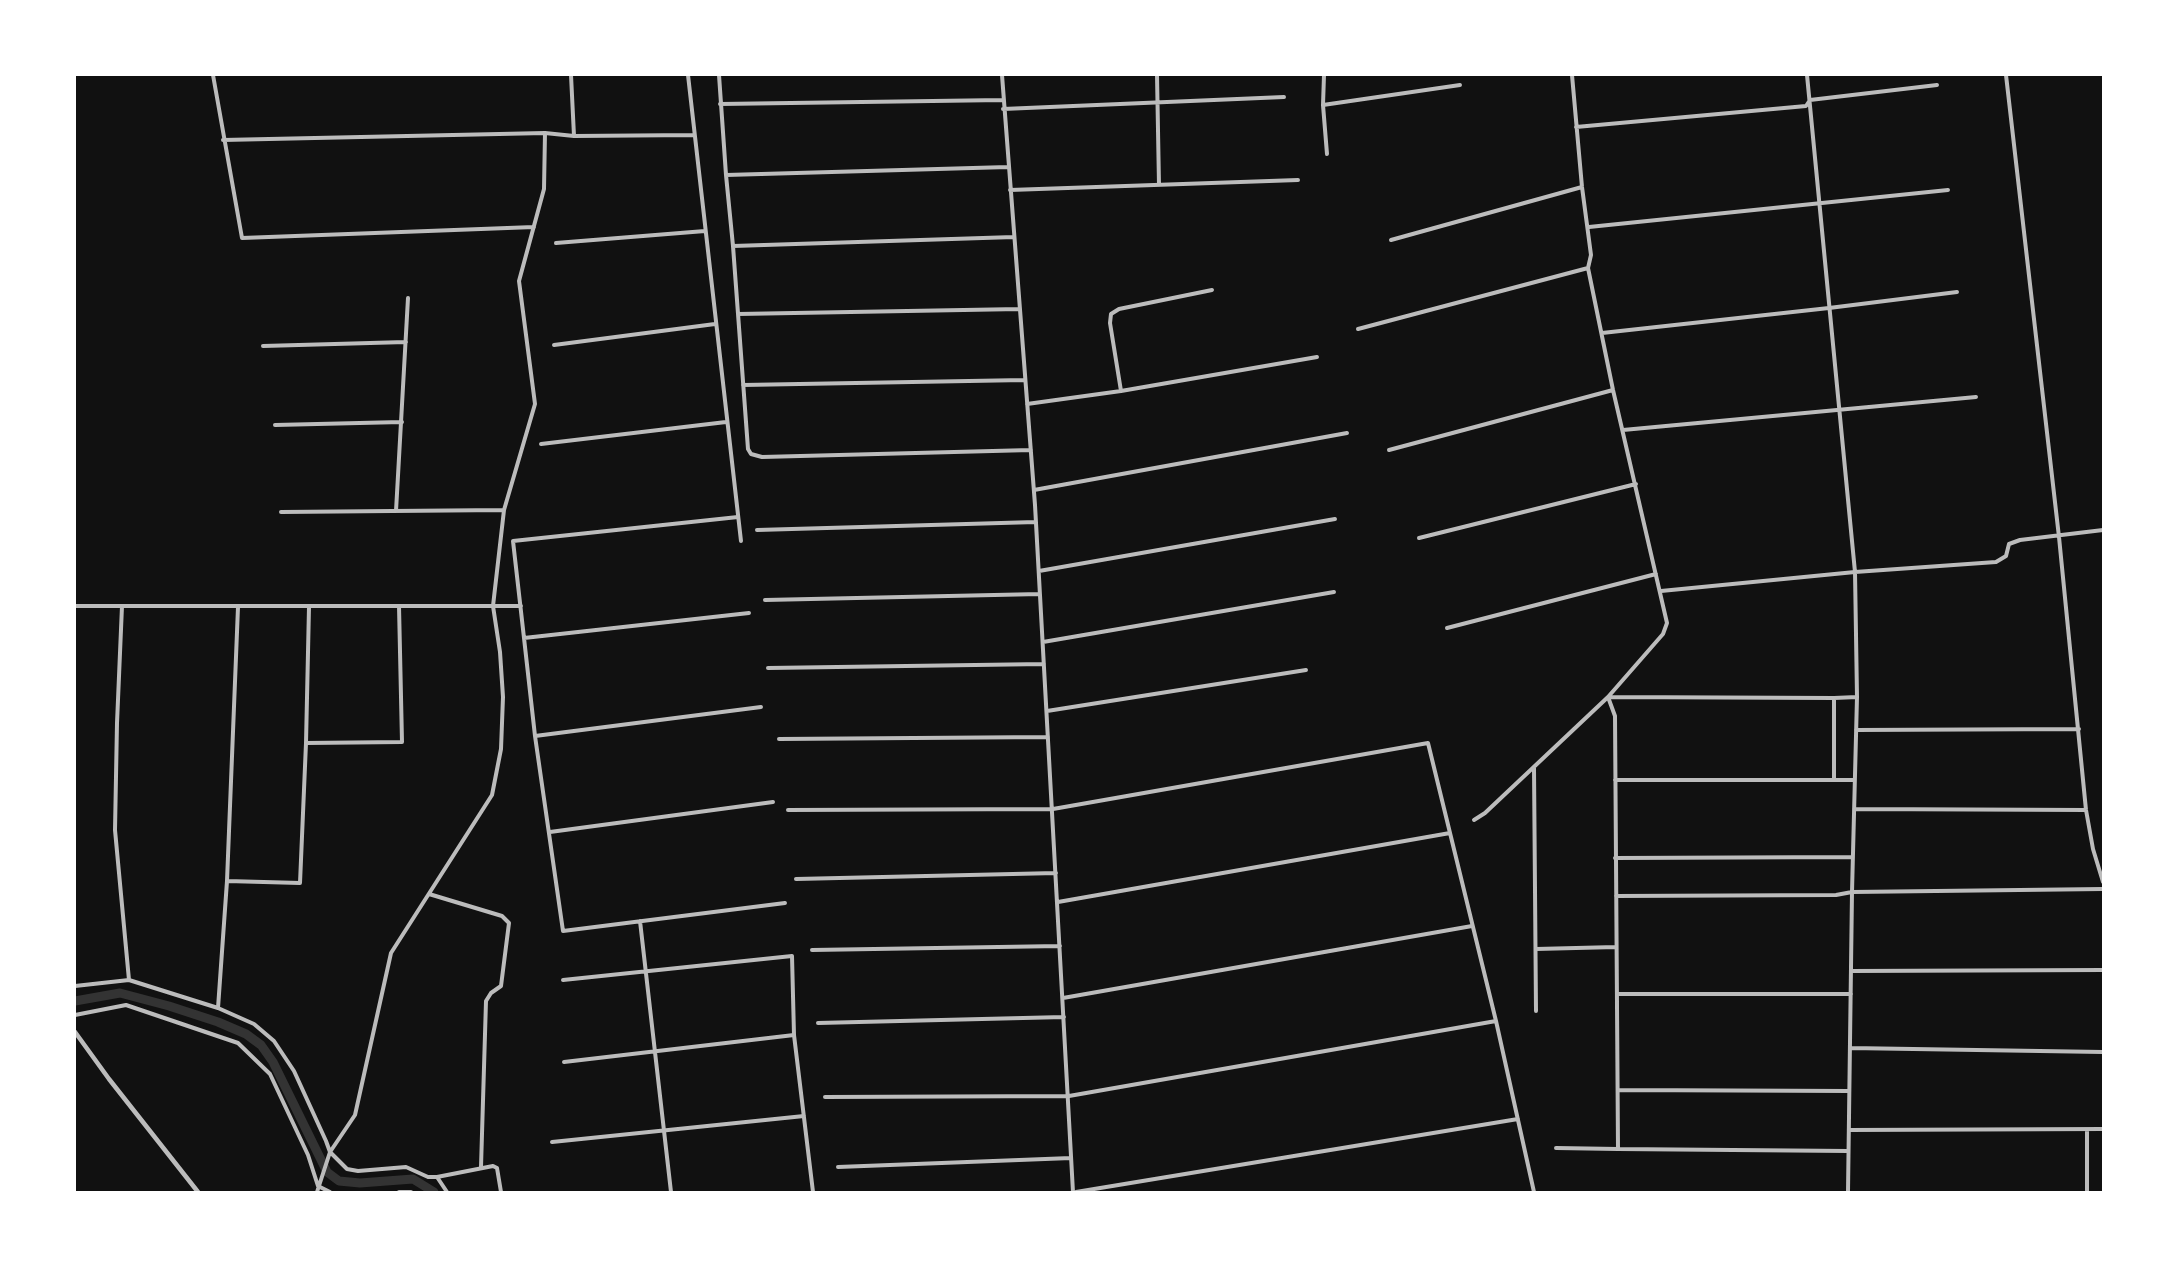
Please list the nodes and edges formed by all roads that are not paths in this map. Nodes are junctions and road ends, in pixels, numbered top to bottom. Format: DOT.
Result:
graph roads {
  1 [pos="213,75"];
  2 [pos="571,75"];
  3 [pos="688,75"];
  4 [pos="719,75"];
  5 [pos="1002,75"];
  6 [pos="1157,75"];
  7 [pos="1324,75"];
  8 [pos="1572,75"];
  9 [pos="1807,75"];
  10 [pos="2006,75"];
  11 [pos="1460,85"];
  12 [pos="1937,85"];
  13 [pos="1284,97"];
  14 [pos="1810,99"];
  15 [pos="1003,100"];
  16 [pos="1158,103"];
  17 [pos="720,104"];
  18 [pos="1323,105"];
  19 [pos="1004,108"];
  20 [pos="1576,127"];
  21 [pos="545,133"];
  22 [pos="694,135"];
  23 [pos="574,136"];
  24 [pos="223,140"];
  25 [pos="1327,154"];
  26 [pos="1008,166"];
  27 [pos="726,175"];
  28 [pos="1298,180"];
  29 [pos="1159,184"];
  30 [pos="1582,187"];
  31 [pos="1010,190"];
  32 [pos="1948,190"];
  33 [pos="1820,203"];
  34 [pos="534,227"];
  35 [pos="1589,227"];
  36 [pos="705,231"];
  37 [pos="1014,237"];
  38 [pos="1391,240"];
  39 [pos="556,243"];
  40 [pos="733,246"];
  41 [pos="1588,268"];
  42 [pos="1212,290"];
  43 [pos="1957,292"];
  44 [pos="408,298"];
  45 [pos="1829,308"];
  46 [pos="1020,309"];
  47 [pos="738,314"];
  48 [pos="715,324"];
  49 [pos="1358,329"];
  50 [pos="1602,333"];
  51 [pos="406,342"];
  52 [pos="554,345"];
  53 [pos="263,346"];
  54 [pos="1317,357"];
  55 [pos="1025,380"];
  56 [pos="743,385"];
  57 [pos="1613,390"];
  58 [pos="1121,391"];
  59 [pos="1976,397"];
  60 [pos="1027,404"];
  61 [pos="1840,411"];
  62 [pos="402,422"];
  63 [pos="726,422"];
  64 [pos="275,425"];
  65 [pos="1623,430"];
  66 [pos="1347,433"];
  67 [pos="541,444"];
  68 [pos="1031,450"];
  69 [pos="1389,450"];
  70 [pos="1635,484"];
  71 [pos="1034,490"];
  72 [pos="504,510"];
  73 [pos="396,511"];
  74 [pos="281,512"];
  75 [pos="738,517"];
  76 [pos="1335,519"];
  77 [pos="1036,522"];
  78 [pos="757,530"];
  79 [pos="2103,530"];
  80 [pos="2059,537"];
  81 [pos="1419,538"];
  82 [pos="741,541"];
  83 [pos="1039,571"];
  84 [pos="1855,572"];
  85 [pos="1656,574"];
  86 [pos="1661,591"];
  87 [pos="1334,592"];
  88 [pos="1040,594"];
  89 [pos="765,600"];
  90 [pos="75,606"];
  91 [pos="122,606"];
  92 [pos="399,606"];
  93 [pos="493,606"];
  94 [pos="521,606"];
  95 [pos="238,607"];
  96 [pos="309,607"];
  97 [pos="749,613"];
  98 [pos="1447,628"];
  99 [pos="524,638"];
  100 [pos="1043,642"];
  101 [pos="1044,664"];
  102 [pos="768,668"];
  103 [pos="1306,669"];
  104 [pos="1608,697"];
  105 [pos="1857,697"];
  106 [pos="1834,698"];
  107 [pos="761,707"];
  108 [pos="1047,711"];
  109 [pos="2079,729"];
  110 [pos="1856,730"];
  111 [pos="535,736"];
  112 [pos="1048,737"];
  113 [pos="779,738"];
  114 [pos="306,743"];
  115 [pos="1534,767"];
  116 [pos="1834,779"];
  117 [pos="1615,780"];
  118 [pos="1854,780"];
  119 [pos="773,802"];
  120 [pos="1053,809"];
  121 [pos="1854,809"];
  122 [pos="788,810"];
  123 [pos="2086,810"];
  124 [pos="1474,820"];
  125 [pos="550,832"];
  126 [pos="1450,833"];
  127 [pos="1853,857"];
  128 [pos="1616,858"];
  129 [pos="1056,873"];
  130 [pos="796,879"];
  131 [pos="227,881"];
  132 [pos="2103,882"];
  133 [pos="2103,889"];
  134 [pos="1852,892"];
  135 [pos="429,894"];
  136 [pos="1616,896"];
  137 [pos="1058,902"];
  138 [pos="785,903"];
  139 [pos="640,921"];
  140 [pos="1472,926"];
  141 [pos="1060,946"];
  142 [pos="1616,948"];
  143 [pos="1536,949"];
  144 [pos="812,950"];
  145 [pos="2103,970"];
  146 [pos="647,971"];
  147 [pos="1851,971"];
  148 [pos="129,980"];
  149 [pos="563,980"];
  150 [pos="75,986"];
  151 [pos="1617,994"];
  152 [pos="1851,994"];
  153 [pos="1063,998"];
  154 [pos="218,1008"];
  155 [pos="1536,1011"];
  156 [pos="75,1015"];
  157 [pos="1064,1017"];
  158 [pos="1496,1021"];
  159 [pos="818,1023"];
  160 [pos="75,1032"];
  161 [pos="794,1035"];
  162 [pos="1850,1048"];
  163 [pos="656,1050"];
  164 [pos="2103,1052"];
  165 [pos="564,1062"];
  166 [pos="1618,1090"];
  167 [pos="1849,1091"];
  168 [pos="1069,1096"];
  169 [pos="825,1097"];
  170 [pos="804,1116"];
  171 [pos="1518,1119"];
  172 [pos="2103,1129"];
  173 [pos="1849,1130"];
  174 [pos="2087,1130"];
  175 [pos="665,1132"];
  176 [pos="552,1142"];
  177 [pos="1556,1148"];
  178 [pos="1618,1149"];
  179 [pos="1848,1151"];
  180 [pos="330,1152"];
  181 [pos="1071,1158"];
  182 [pos="481,1167"];
  183 [pos="838,1167"];
  184 [pos="437,1178"];
  185 [pos="318,1186"];
  186 [pos="198,1192"];
  187 [pos="317,1192"];
  188 [pos="330,1192"];
  189 [pos="399,1192"];
  190 [pos="411,1192"];
  191 [pos="447,1192"];
  192 [pos="501,1192"];
  193 [pos="671,1192"];
  194 [pos="813,1192"];
  195 [pos="1074,1192"];
  196 [pos="1534,1192"];
  197 [pos="1848,1192"];
  198 [pos="2087,1192"];
  1 -- 24 [label="street"];
  2 -- 23 [label="street"];
  3 -- 22 [label="street"];
  4 -- 17 [label="street"];
  5 -- 15 [label="street"];
  6 -- 16 [label="street"];
  7 -- 18 [label="street"];
  8 -- 20 [label="street"];
  9 -- 14 [label="street"];
  10 -- 80 [label="street"];
  11 -- 18 [label="street"];
  12 -- 14 [label="street"];
  13 -- 16 [label="street"];
  14 -- 20 [label="street"];
  14 -- 33 [label="street"];
  15 -- 17 [label="street"];
  15 -- 19 [label="street"];
  16 -- 19 [label="street"];
  16 -- 29 [label="street"];
  17 -- 27 [label="street"];
  18 -- 25 [label="street"];
  19 -- 26 [label="street"];
  20 -- 30 [label="street"];
  21 -- 23 [label="street"];
  21 -- 24 [label="street"];
  21 -- 34 [label="street"];
  22 -- 23 [label="street"];
  22 -- 36 [label="street"];
  24 -- 34 [label="street"];
  26 -- 27 [label="street"];
  26 -- 31 [label="street"];
  27 -- 40 [label="street"];
  28 -- 29 [label="street"];
  29 -- 31 [label="street"];
  30 -- 35 [label="street"];
  30 -- 38 [label="street"];
  31 -- 37 [label="street"];
  32 -- 33 [label="street"];
  33 -- 35 [label="street"];
  33 -- 45 [label="street"];
  34 -- 72 [label="street"];
  35 -- 41 [label="street"];
  36 -- 39 [label="street"];
  36 -- 48 [label="street"];
  37 -- 40 [label="street"];
  37 -- 46 [label="street"];
  40 -- 47 [label="street"];
  41 -- 49 [label="street"];
  41 -- 50 [label="street"];
  42 -- 58 [label="street"];
  43 -- 45 [label="street"];
  44 -- 51 [label="street"];
  45 -- 50 [label="street"];
  45 -- 61 [label="street"];
  46 -- 47 [label="street"];
  46 -- 55 [label="street"];
  47 -- 56 [label="street"];
  48 -- 52 [label="street"];
  48 -- 63 [label="street"];
  50 -- 57 [label="street"];
  51 -- 53 [label="street"];
  51 -- 62 [label="street"];
  54 -- 58 [label="street"];
  55 -- 56 [label="street"];
  55 -- 60 [label="street"];
  56 -- 68 [label="street"];
  57 -- 65 [label="street"];
  57 -- 69 [label="street"];
  58 -- 60 [label="street"];
  59 -- 61 [label="street"];
  60 -- 68 [label="street"];
  61 -- 65 [label="street"];
  61 -- 84 [label="street"];
  62 -- 64 [label="street"];
  62 -- 73 [label="street"];
  63 -- 67 [label="street"];
  63 -- 75 [label="street"];
  65 -- 70 [label="street"];
  66 -- 71 [label="street"];
  68 -- 71 [label="street"];
  70 -- 81 [label="street"];
  70 -- 85 [label="street"];
  71 -- 77 [label="street"];
  72 -- 73 [label="street"];
  72 -- 93 [label="street"];
  73 -- 74 [label="street"];
  75 -- 82 [label="street"];
  75 -- 94 [label="street"];
  76 -- 83 [label="street"];
  77 -- 78 [label="street"];
  77 -- 83 [label="street"];
  79 -- 80 [label="street"];
  80 -- 84 [label="street"];
  80 -- 109 [label="street"];
  83 -- 88 [label="street"];
  84 -- 86 [label="street"];
  84 -- 105 [label="street"];
  85 -- 86 [label="street"];
  85 -- 98 [label="street"];
  86 -- 104 [label="street"];
  87 -- 100 [label="street"];
  88 -- 89 [label="street"];
  88 -- 100 [label="street"];
  90 -- 91 [label="street"];
  91 -- 95 [label="street"];
  91 -- 148 [label="street"];
  92 -- 93 [label="street"];
  92 -- 96 [label="street"];
  92 -- 114 [label="street"];
  93 -- 94 [label="street"];
  93 -- 135 [label="street"];
  94 -- 99 [label="street"];
  95 -- 96 [label="street"];
  95 -- 131 [label="street"];
  96 -- 114 [label="street"];
  97 -- 99 [label="street"];
  99 -- 111 [label="street"];
  100 -- 101 [label="street"];
  101 -- 102 [label="street"];
  101 -- 108 [label="street"];
  103 -- 108 [label="street"];
  104 -- 106 [label="street"];
  104 -- 115 [label="street"];
  104 -- 117 [label="street"];
  105 -- 106 [label="street"];
  105 -- 110 [label="street"];
  106 -- 116 [label="street"];
  107 -- 111 [label="street"];
  108 -- 112 [label="street"];
  109 -- 110 [label="street"];
  109 -- 123 [label="street"];
  110 -- 118 [label="street"];
  111 -- 125 [label="street"];
  112 -- 113 [label="street"];
  112 -- 120 [label="street"];
  114 -- 131 [label="street"];
  115 -- 124 [label="street"];
  115 -- 143 [label="street"];
  116 -- 117 [label="street"];
  116 -- 118 [label="street"];
  117 -- 128 [label="street"];
  118 -- 121 [label="street"];
  119 -- 125 [label="street"];
  120 -- 122 [label="street"];
  120 -- 126 [label="street"];
  120 -- 129 [label="street"];
  121 -- 123 [label="street"];
  121 -- 127 [label="street"];
  123 -- 132 [label="street"];
  125 -- 139 [label="street"];
  126 -- 137 [label="street"];
  126 -- 140 [label="street"];
  127 -- 128 [label="street"];
  127 -- 134 [label="street"];
  128 -- 136 [label="street"];
  129 -- 130 [label="street"];
  129 -- 137 [label="street"];
  131 -- 154 [label="street"];
  133 -- 134 [label="street"];
  134 -- 136 [label="street"];
  134 -- 147 [label="street"];
  135 -- 180 [label="street"];
  135 -- 182 [label="street"];
  136 -- 142 [label="street"];
  137 -- 141 [label="street"];
  138 -- 139 [label="street"];
  139 -- 146 [label="street"];
  140 -- 153 [label="street"];
  140 -- 158 [label="street"];
  141 -- 144 [label="street"];
  141 -- 153 [label="street"];
  142 -- 143 [label="street"];
  142 -- 151 [label="street"];
  143 -- 155 [label="street"];
  145 -- 147 [label="street"];
  146 -- 149 [label="street"];
  146 -- 161 [label="street"];
  146 -- 163 [label="street"];
  147 -- 152 [label="street"];
  148 -- 150 [label="street"];
  148 -- 154 [label="street"];
  151 -- 152 [label="street"];
  151 -- 166 [label="street"];
  152 -- 162 [label="street"];
  153 -- 157 [label="street"];
  154 -- 180 [label="street"];
  156 -- 185 [label="street"];
  157 -- 159 [label="street"];
  157 -- 168 [label="street"];
  158 -- 168 [label="street"];
  158 -- 171 [label="street"];
  160 -- 186 [label="street"];
  161 -- 163 [label="street"];
  161 -- 170 [label="street"];
  162 -- 164 [label="street"];
  162 -- 167 [label="street"];
  163 -- 165 [label="street"];
  163 -- 175 [label="street"];
  166 -- 167 [label="street"];
  166 -- 178 [label="street"];
  167 -- 173 [label="street"];
  168 -- 169 [label="street"];
  168 -- 181 [label="street"];
  170 -- 175 [label="street"];
  170 -- 194 [label="street"];
  171 -- 195 [label="street"];
  171 -- 196 [label="street"];
  172 -- 174 [label="street"];
  173 -- 174 [label="street"];
  173 -- 179 [label="street"];
  174 -- 198 [label="street"];
  175 -- 176 [label="street"];
  175 -- 193 [label="street"];
  177 -- 178 [label="street"];
  178 -- 179 [label="street"];
  179 -- 197 [label="street"];
  180 -- 184 [label="street"];
  180 -- 185 [label="street"];
  181 -- 183 [label="street"];
  181 -- 195 [label="street"];
  182 -- 184 [label="street"];
  182 -- 192 [label="street"];
  184 -- 191 [label="street"];
  185 -- 187 [label="street"];
  185 -- 188 [label="street"];
  189 -- 190 [label="street"];
}
